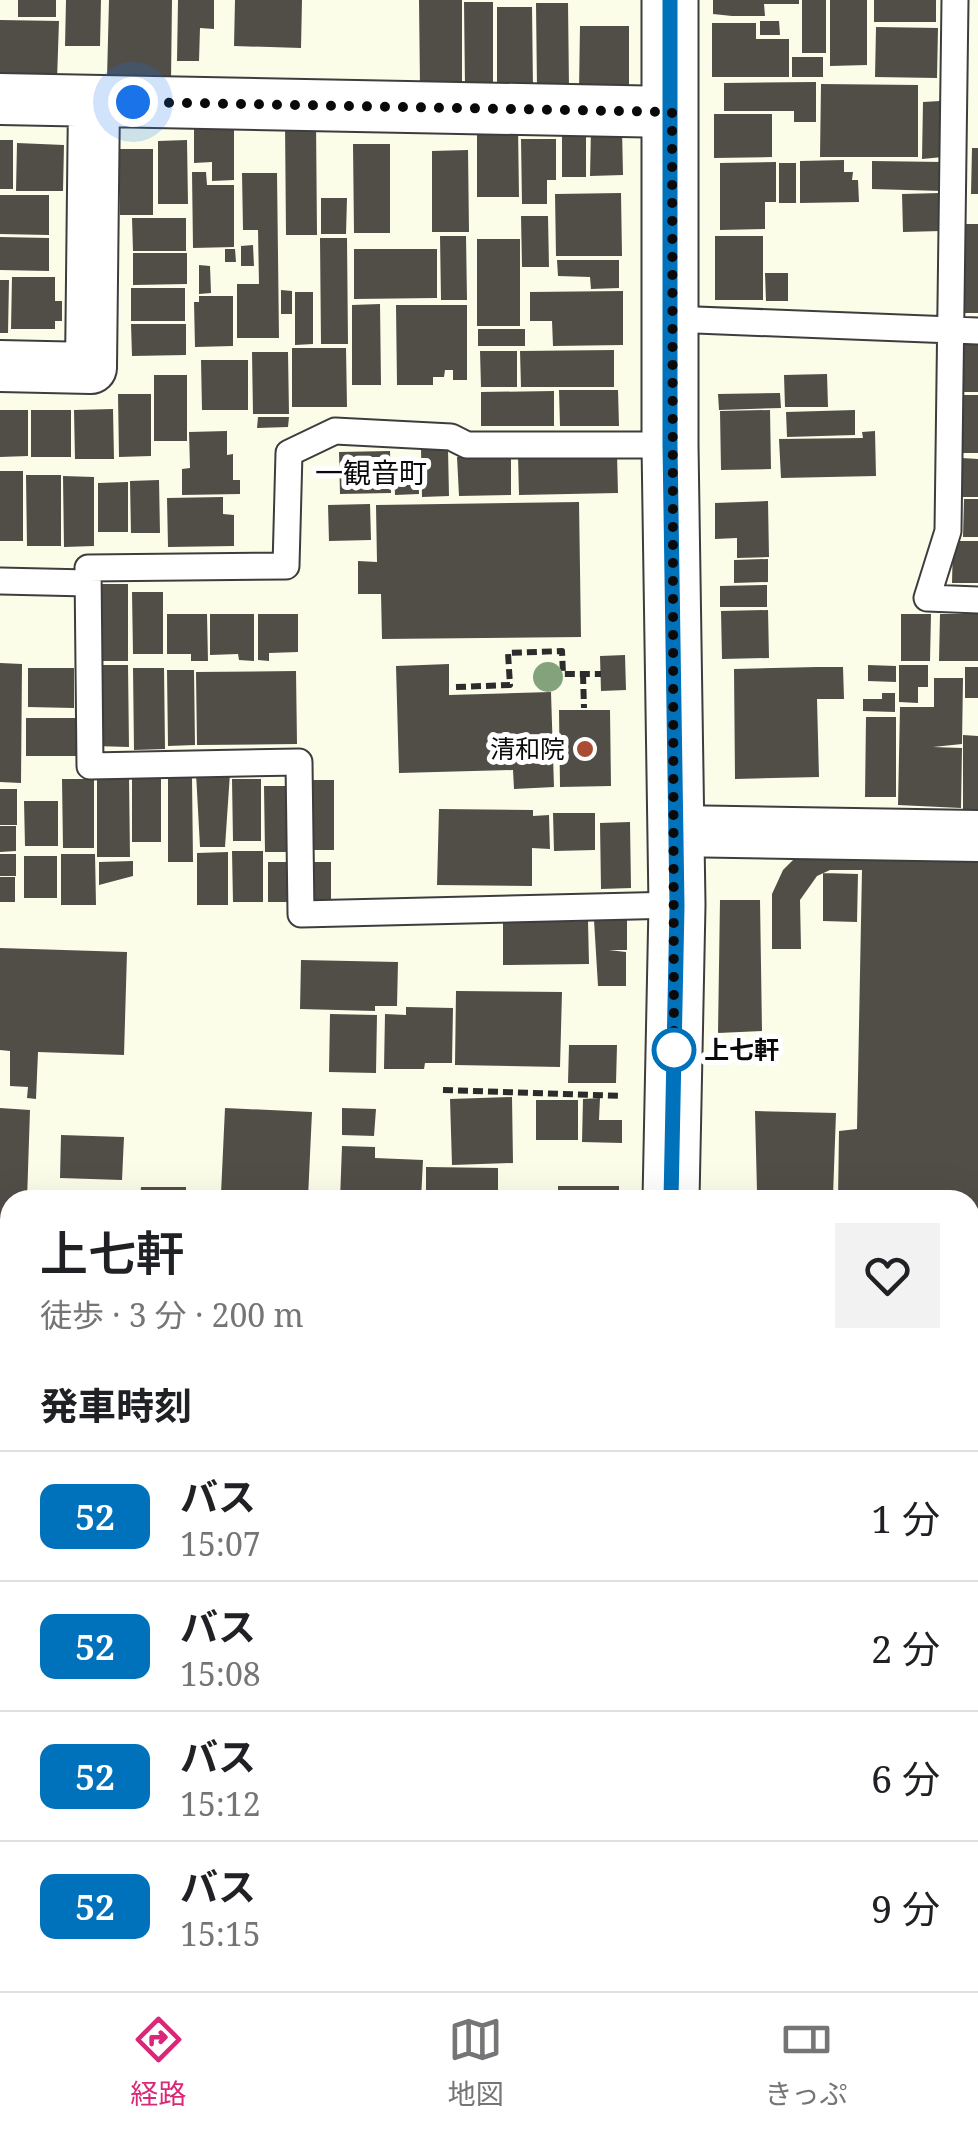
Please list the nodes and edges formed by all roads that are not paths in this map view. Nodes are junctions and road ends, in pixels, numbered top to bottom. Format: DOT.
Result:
graph roads {
  1 [pos="670,0"];
  2 [pos="954,0"];
  3 [pos="0,99"];
  4 [pos="94,101"];
  5 [pos="672,112"];
  6 [pos="967,123"];
  7 [pos="671,319"];
  8 [pos="952,330"];
  9 [pos="978,330"];
  10 [pos="0,366"];
  11 [pos="670,445"];
  12 [pos="0,581"];
  13 [pos="88,582"];
  14 [pos="978,600"];
  15 [pos="675,831"];
  16 [pos="978,836"];
  17 [pos="677,906"];
  18 [pos="671,1190"];
  1 -- 5 [label="street"];
  2 -- 6 [label="lane"];
  3 -- 4 [label="street"];
  4 -- 5 [label="street"];
  4 -- 10 [label="street"];
  5 -- 7 [label="street"];
  6 -- 8 [label="lane"];
  7 -- 8 [label="lane"];
  7 -- 11 [label="street"];
  8 -- 9 [label="lane"];
  8 -- 14 [label="lane"];
  11 -- 13 [label="lane"];
  11 -- 15 [label="street"];
  12 -- 13 [label="lane"];
  13 -- 17 [label="lane"];
  15 -- 16 [label="street"];
  15 -- 17 [label="street"];
  17 -- 18 [label="street"];
}
